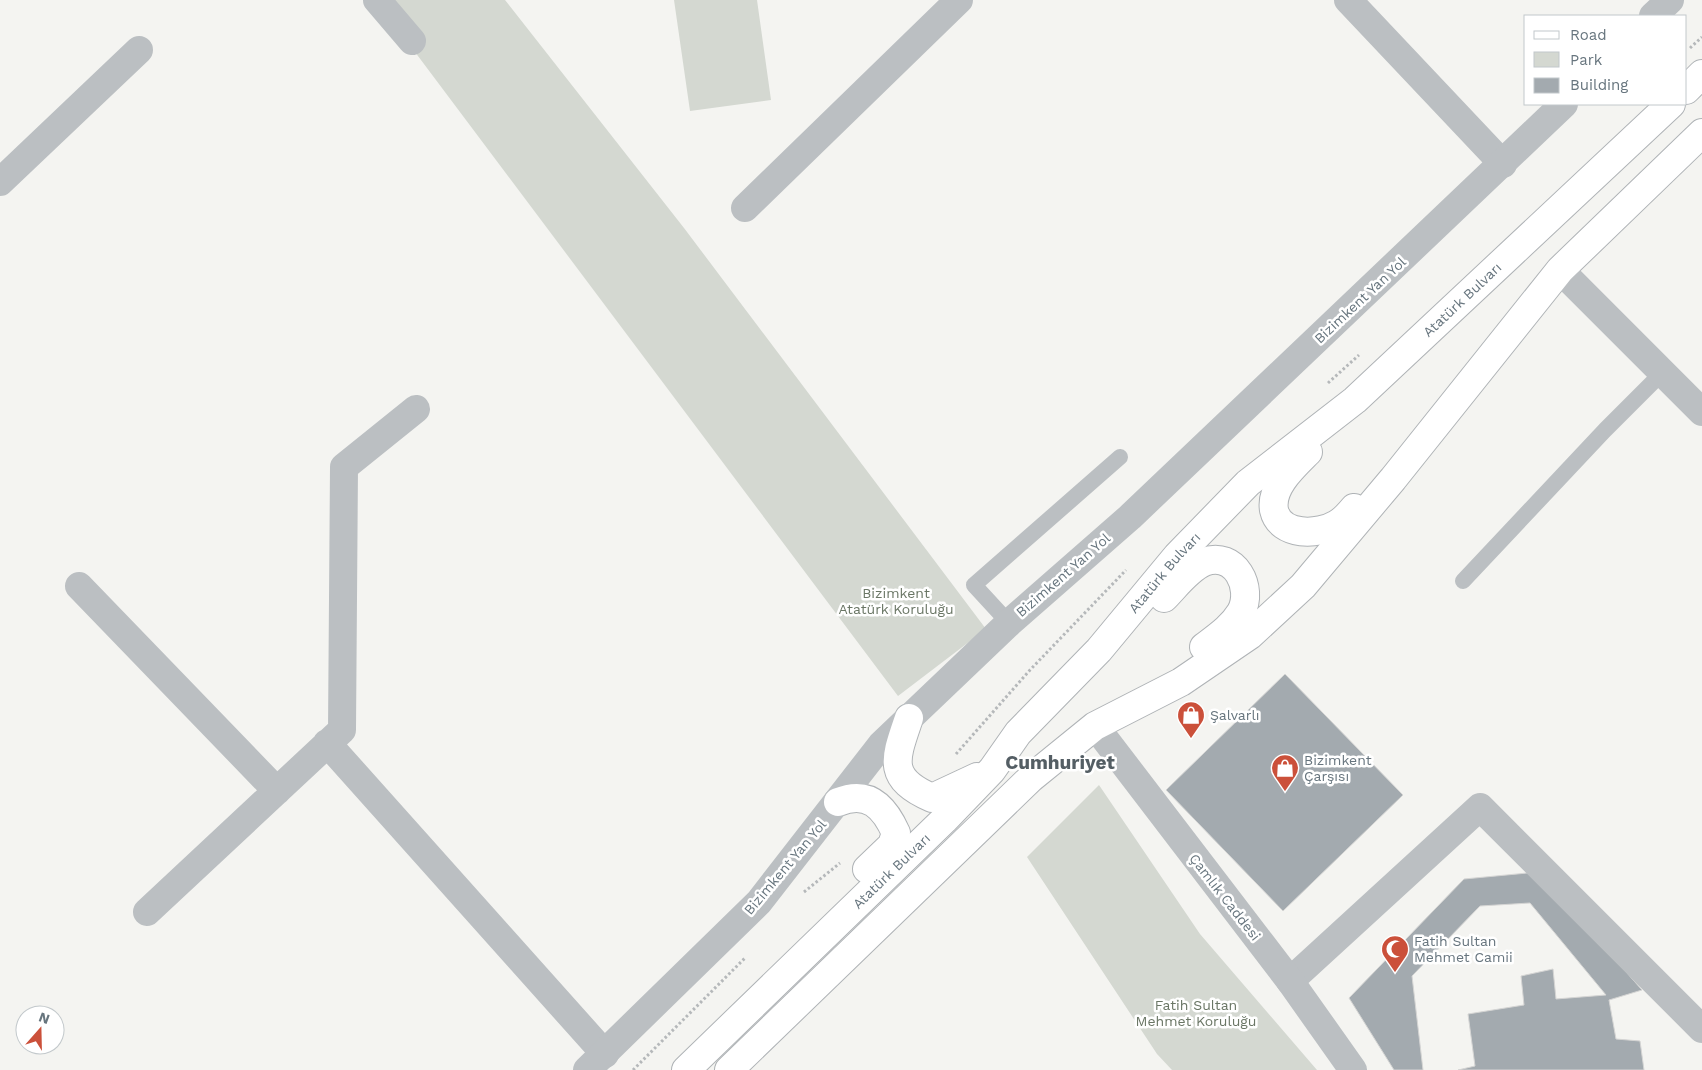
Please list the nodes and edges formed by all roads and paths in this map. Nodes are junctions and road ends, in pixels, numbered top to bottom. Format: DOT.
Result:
graph roads {
  1 [pos="377,0"];
  2 [pos="960,0"];
  3 [pos="1348,0"];
  4 [pos="1670,0"];
  5 [pos="1654,15"];
  6 [pos="1702,37"];
  7 [pos="412,41"];
  8 [pos="139,50"];
  9 [pos="1687,51"];
  10 [pos="1702,74"];
  11 [pos="1687,89"];
  12 [pos="1563,105"];
  13 [pos="1670,105"];
  14 [pos="1702,132"];
  15 [pos="1503,164"];
  16 [pos="0,182"];
  17 [pos="745,208"];
  18 [pos="1560,270"];
  19 [pos="1662,373"];
  20 [pos="1355,400"];
  21 [pos="416,409"];
  22 [pos="1702,412"];
  23 [pos="1120,456"];
  24 [pos="1393,479"];
  25 [pos="1463,581"];
  26 [pos="79,586"];
  27 [pos="1008,623"];
  28 [pos="1099,650"];
  29 [pos="909,718"];
  30 [pos="1105,722"];
  31 [pos="327,743"];
  32 [pos="992,770"];
  33 [pos="277,791"];
  34 [pos="838,802"];
  35 [pos="148,912"];
  36 [pos="1290,981"];
  37 [pos="775,983"];
  38 [pos="1702,1029"];
  39 [pos="596,1062"];
  40 [pos="1343,1065"];
  41 [pos="686,1070"];
  42 [pos="729,1070"];
  1 -- 7 [label="street"];
  2 -- 17 [label="street"];
  3 -- 15 [label="street"];
  4 -- 5 [label="street"];
  6 -- 9 [label="path"];
  8 -- 16 [label="street"];
  10 -- 11 [label="main road"];
  12 -- 15 [label="street, Bizimkent Yan Yol"];
  13 -- 20 [label="main road, Atatürk Bulvarı"];
  14 -- 18 [label="main road"];
  15 -- 27 [label="street, Bizimkent Yan Yol"];
  18 -- 19 [label="street"];
  18 -- 24 [label="main road"];
  19 -- 22 [label="street"];
  19 -- 25 [label="lane"];
  20 -- 24 [label="main road"];
  20 -- 28 [label="main road, Atatürk Bulvarı"];
  21 -- 31 [label="street"];
  23 -- 27 [label="lane"];
  24 -- 30 [label="main road"];
  26 -- 33 [label="street"];
  27 -- 29 [label="street, Bizimkent Yan Yol"];
  28 -- 30 [label="main road"];
  28 -- 32 [label="main road, Atatürk Bulvarı"];
  29 -- 32 [label="main road"];
  29 -- 34 [label="street, Bizimkent Yan Yol"];
  30 -- 36 [label="street, Çamlık Caddesi"];
  30 -- 42 [label="main road"];
  31 -- 33 [label="street"];
  31 -- 39 [label="street"];
  32 -- 37 [label="main road, Atatürk Bulvarı"];
  33 -- 35 [label="street"];
  34 -- 37 [label="main road"];
  34 -- 39 [label="street, Bizimkent Yan Yol"];
  36 -- 38 [label="street"];
  36 -- 40 [label="street, Çamlık Caddesi"];
  37 -- 41 [label="main road, Atatürk Bulvarı"];
}
